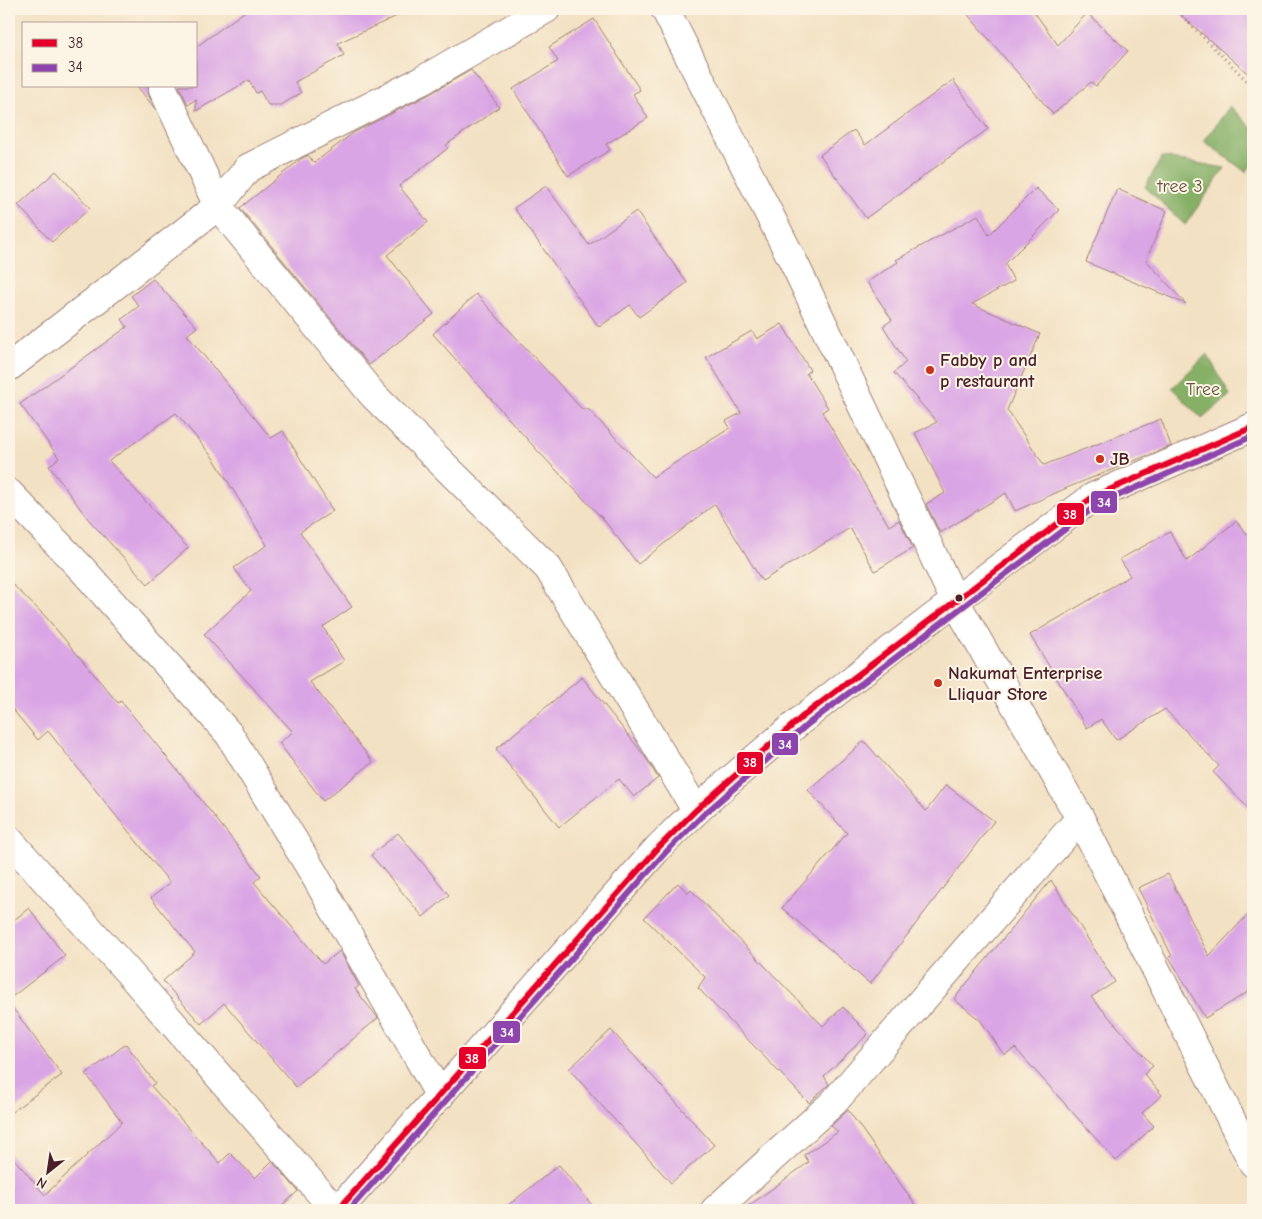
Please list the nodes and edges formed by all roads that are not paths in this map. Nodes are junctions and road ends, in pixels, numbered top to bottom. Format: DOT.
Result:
graph roads {
  1 [pos="546,9"];
  2 [pos="664,9"];
  3 [pos="163,89"];
  4 [pos="218,206"];
  5 [pos="9,368"];
  6 [pos="1253,426"];
  7 [pos="9,493"];
  8 [pos="955,601"];
  9 [pos="696,810"];
  10 [pos="1080,818"];
  11 [pos="9,840"];
  12 [pos="440,1096"];
  13 [pos="1253,1163"];
  14 [pos="336,1210"];
  15 [pos="715,1210"];
  1 -- 4 [label="street"];
  2 -- 8 [label="street"];
  3 -- 4 [label="street"];
  4 -- 5 [label="street"];
  4 -- 9 [label="street"];
  6 -- 8 [label="street"];
  7 -- 12 [label="street"];
  8 -- 9 [label="street"];
  8 -- 10 [label="street"];
  9 -- 12 [label="street"];
  10 -- 13 [label="street"];
  10 -- 15 [label="street"];
  11 -- 14 [label="street"];
  12 -- 14 [label="street"];
}
